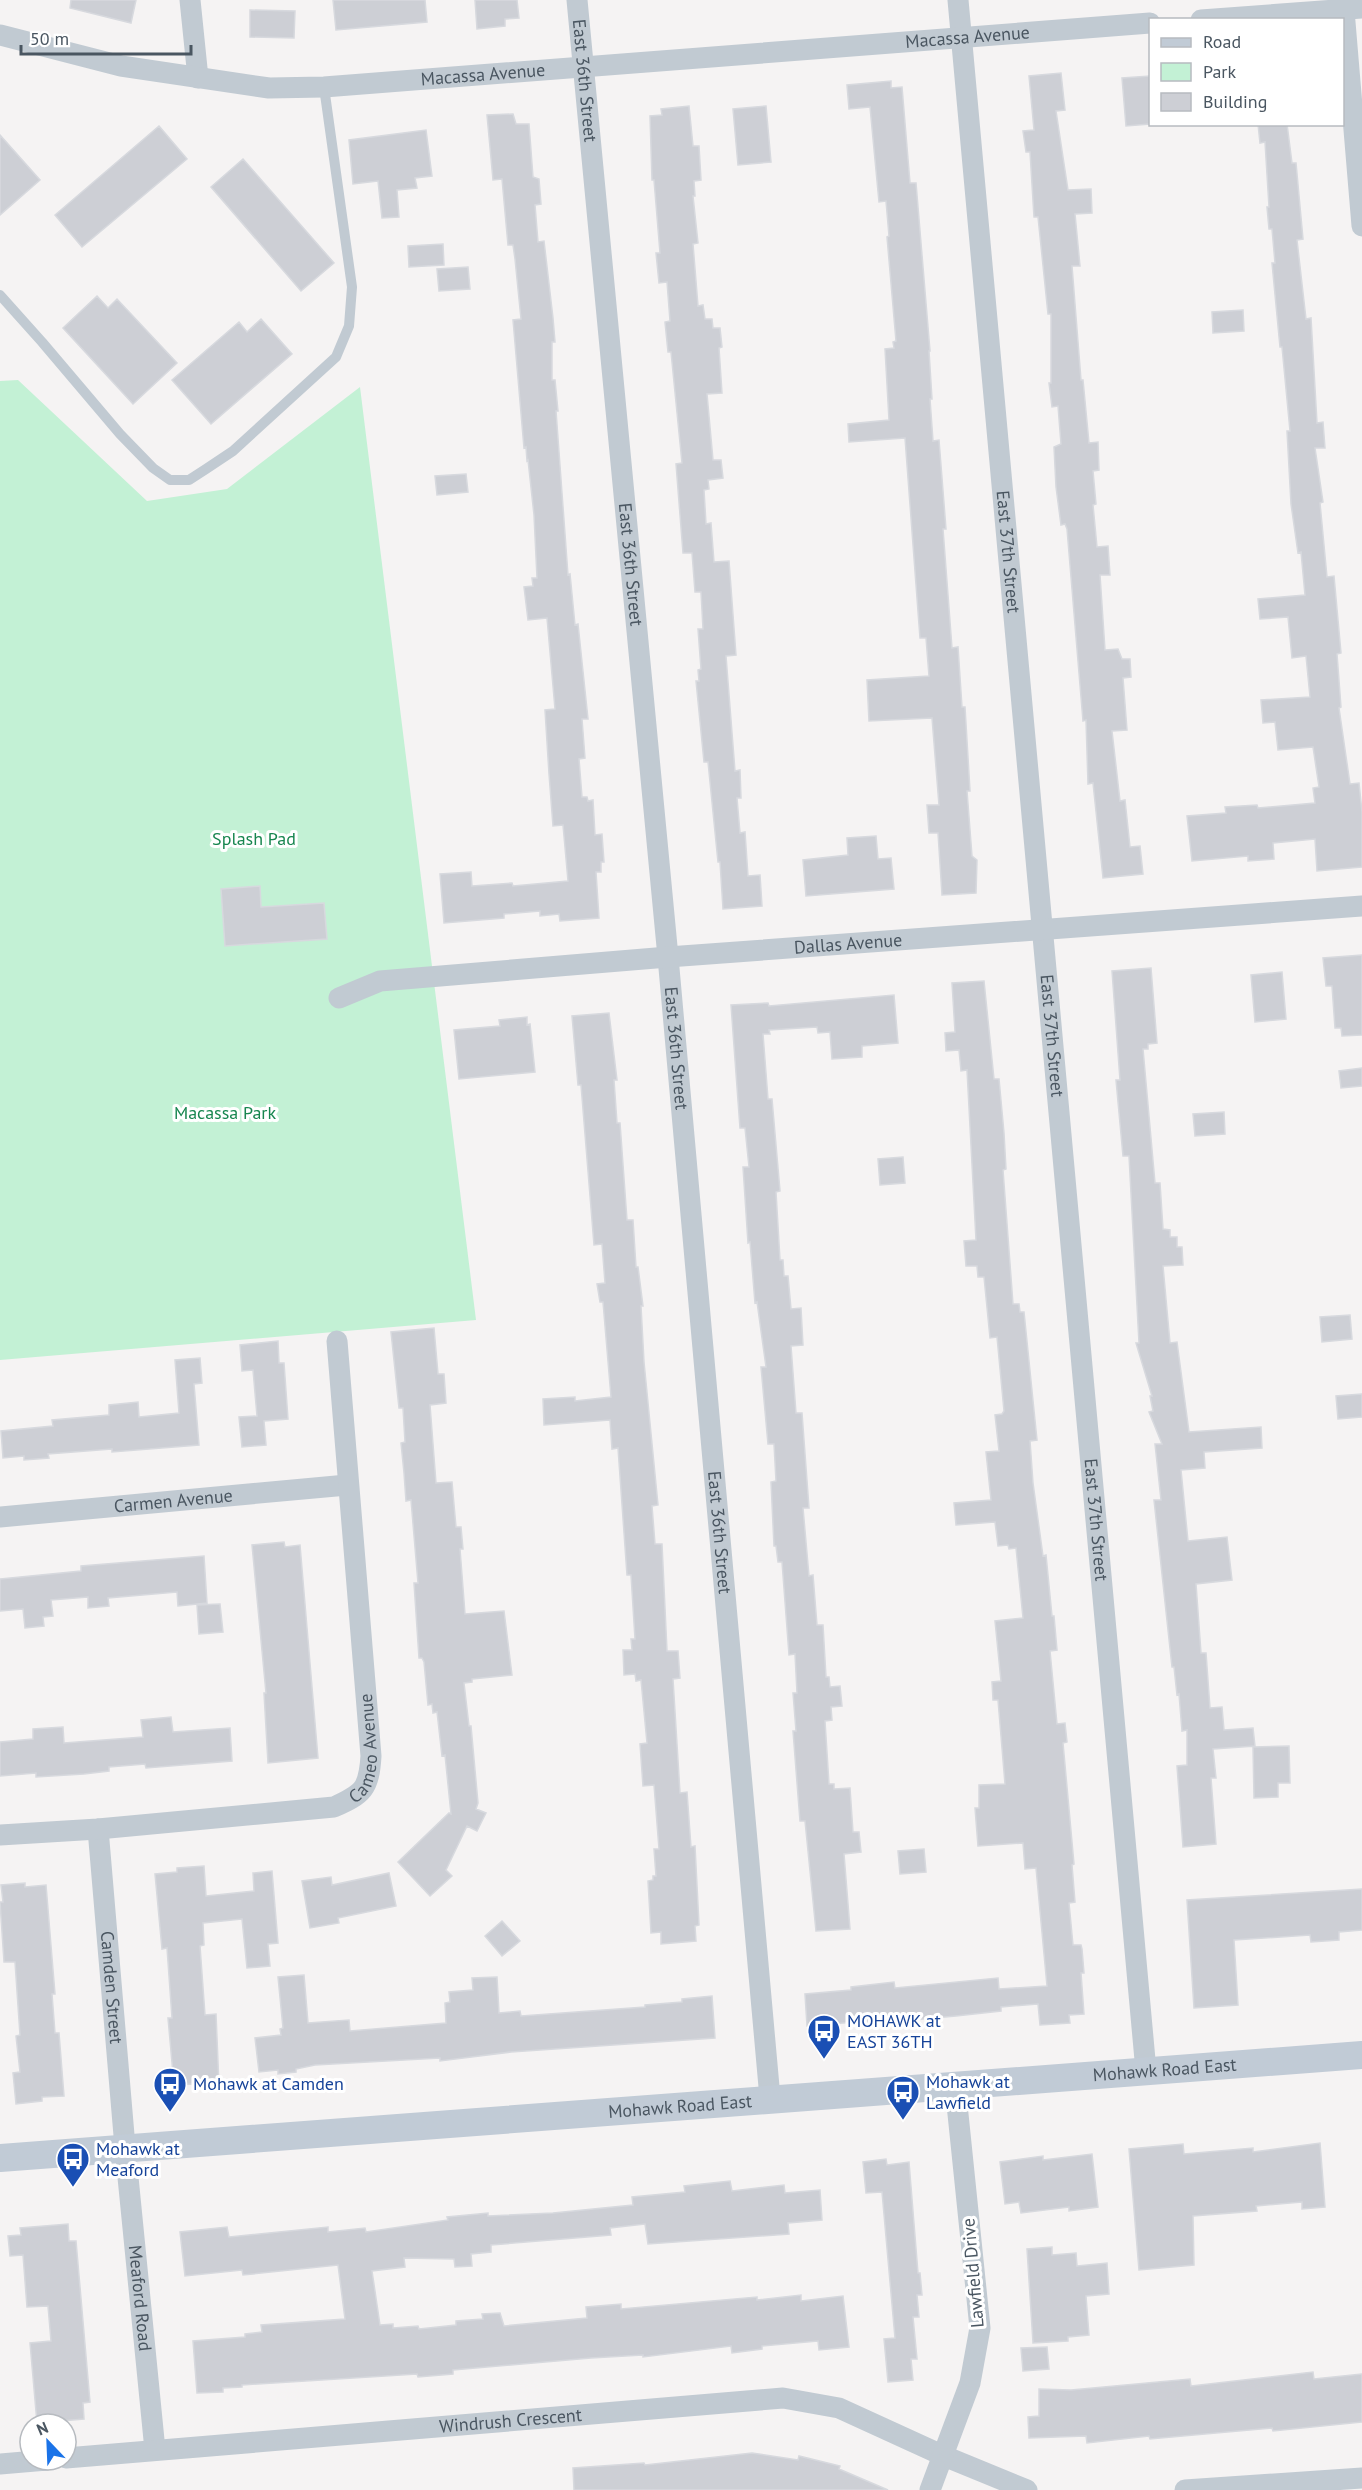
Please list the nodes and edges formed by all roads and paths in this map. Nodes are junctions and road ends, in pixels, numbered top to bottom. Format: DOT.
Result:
graph roads {
  1 [pos="190,0"];
  2 [pos="577,0"];
  3 [pos="958,0"];
  4 [pos="1353,9"];
  5 [pos="1229,18"];
  6 [pos="1149,23"];
  7 [pos="0,35"];
  8 [pos="961,36"];
  9 [pos="583,66"];
  10 [pos="198,78"];
  11 [pos="324,87"];
  12 [pos="1362,226"];
  13 [pos="0,295"];
  14 [pos="1362,906"];
  15 [pos="1042,929"];
  16 [pos="668,957"];
  17 [pos="339,998"];
  18 [pos="336,1341"];
  19 [pos="347,1485"];
  20 [pos="0,1517"];
  21 [pos="98,1829"];
  22 [pos="0,1835"];
  23 [pos="1362,2055"];
  24 [pos="1146,2071"];
  25 [pos="955,2085"];
  26 [pos="770,2098"];
  27 [pos="125,2147"];
  28 [pos="0,2157"];
  29 [pos="155,2450"];
  30 [pos="944,2456"];
  31 [pos="78,2457"];
  32 [pos="18,2462"];
  33 [pos="0,2464"];
  34 [pos="1362,2478"];
  35 [pos="930,2490"];
  36 [pos="1027,2490"];
  37 [pos="1185,2490"];
  1 -- 10 [label="street"];
  2 -- 9 [label="street, East 36th Street"];
  3 -- 8 [label="street, East 37th Street"];
  4 -- 5 [label="street"];
  4 -- 12 [label="street"];
  6 -- 8 [label="street, Macassa Avenue"];
  7 -- 10 [label="street, Macassa Avenue"];
  8 -- 9 [label="street, Macassa Avenue"];
  8 -- 15 [label="street, East 37th Street"];
  9 -- 11 [label="street, Macassa Avenue"];
  9 -- 16 [label="street, East 36th Street"];
  10 -- 11 [label="street, Macassa Avenue"];
  11 -- 13 [label="lane"];
  14 -- 15 [label="street, Dallas Avenue"];
  15 -- 16 [label="street, Dallas Avenue"];
  15 -- 24 [label="street, East 37th Street"];
  16 -- 17 [label="street, Dallas Avenue"];
  16 -- 26 [label="street, East 36th Street"];
  18 -- 19 [label="street, Cameo Avenue"];
  19 -- 20 [label="street, Carmen Avenue"];
  19 -- 21 [label="street, Cameo Avenue"];
  21 -- 22 [label="street, Cameo Avenue"];
  21 -- 27 [label="street, Camden Street"];
  23 -- 24 [label="main road, Mohawk Road East"];
  24 -- 25 [label="main road, Mohawk Road East"];
  25 -- 26 [label="main road, Mohawk Road East"];
  25 -- 30 [label="street, Lawfield Drive"];
  26 -- 27 [label="main road, Mohawk Road East"];
  27 -- 28 [label="main road, Mohawk Road East"];
  27 -- 29 [label="street, Meaford Road"];
  29 -- 30 [label="street, Windrush Crescent"];
  29 -- 31 [label="street, Windrush Crescent"];
  30 -- 35 [label="street, Lawfield Drive"];
  30 -- 36 [label="street, Windrush Crescent"];
  32 -- 33 [label="street"];
  34 -- 37 [label="street"];
}
